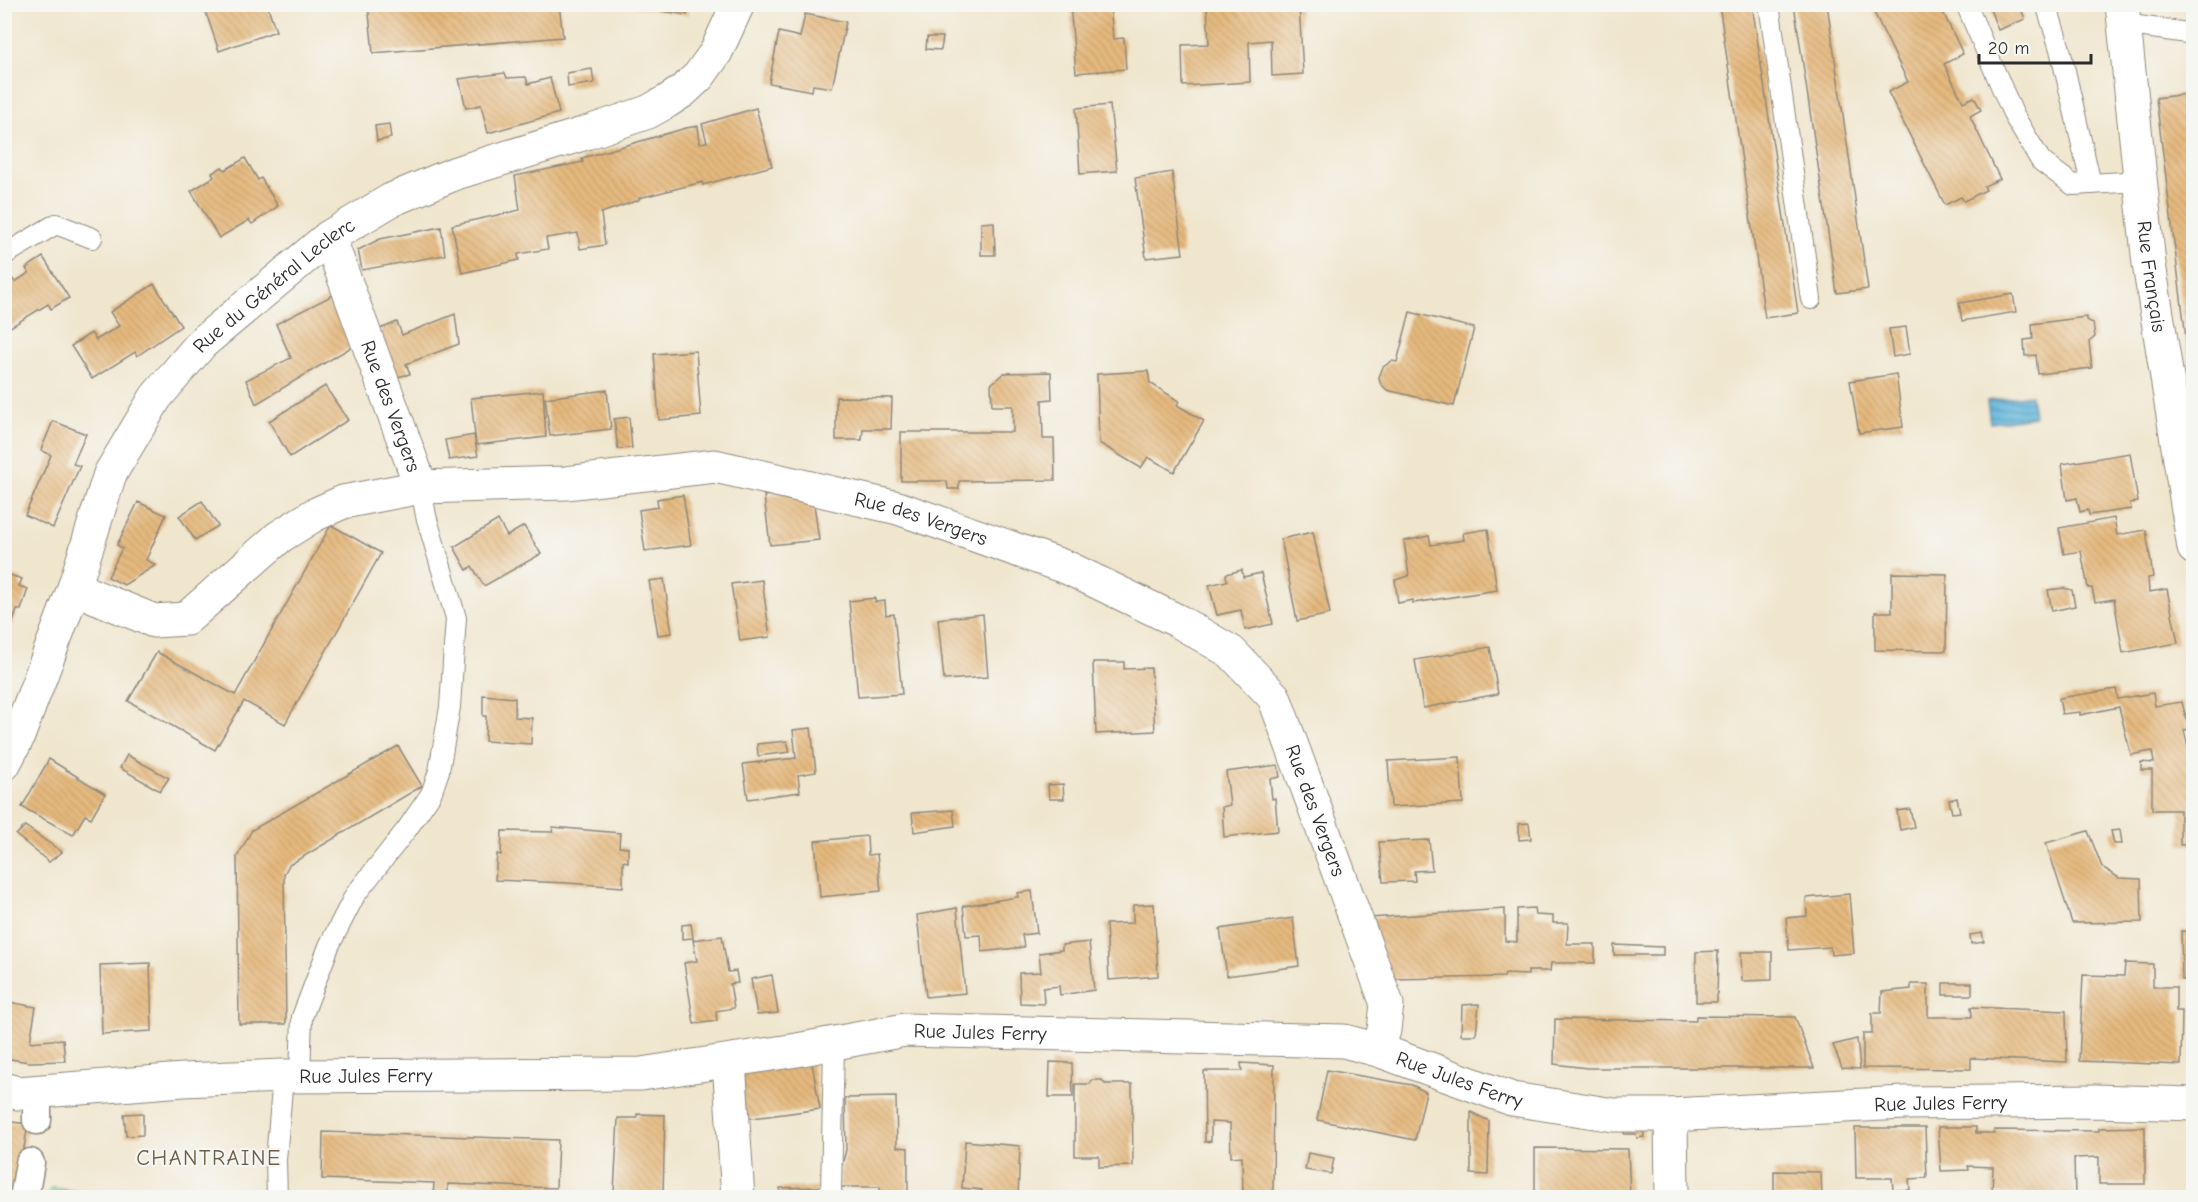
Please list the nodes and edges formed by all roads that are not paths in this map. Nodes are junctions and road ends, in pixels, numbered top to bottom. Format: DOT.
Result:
graph roads {
  1 [pos="738,4"];
  2 [pos="1768,4"];
  3 [pos="1966,4"];
  4 [pos="2046,4"];
  5 [pos="2123,14"];
  6 [pos="2193,34"];
  7 [pos="2141,181"];
  8 [pos="2091,184"];
  9 [pos="329,237"];
  10 [pos="92,238"];
  11 [pos="4,255"];
  12 [pos="1811,299"];
  13 [pos="421,487"];
  14 [pos="2193,548"];
  15 [pos="74,588"];
  16 [pos="4,764"];
  17 [pos="834,1044"];
  18 [pos="1378,1050"];
  19 [pos="729,1061"];
  20 [pos="291,1076"];
  21 [pos="4,1089"];
  22 [pos="2193,1104"];
  23 [pos="1671,1115"];
  24 [pos="30,1163"];
  25 [pos="24,1197"];
  26 [pos="277,1197"];
  27 [pos="738,1197"];
  28 [pos="834,1197"];
  29 [pos="1672,1197"];
  1 -- 9 [label="street, Rue du Général Leclerc"];
  2 -- 12 [label="lane"];
  3 -- 8 [label="lane"];
  4 -- 8 [label="lane"];
  5 -- 6 [label="lane"];
  5 -- 7 [label="street, Rue Français"];
  7 -- 8 [label="lane"];
  7 -- 14 [label="street, Rue Français"];
  9 -- 13 [label="street, Rue des Vergers"];
  9 -- 15 [label="street, Rue du Général Leclerc"];
  10 -- 11 [label="lane"];
  13 -- 15 [label="street"];
  13 -- 18 [label="street, Rue des Vergers"];
  13 -- 20 [label="lane"];
  15 -- 16 [label="street, Rue du Général Leclerc"];
  17 -- 18 [label="street, Rue Jules Ferry"];
  17 -- 19 [label="street, Rue Jules Ferry"];
  17 -- 28 [label="lane"];
  18 -- 23 [label="street, Rue Jules Ferry"];
  19 -- 20 [label="street, Rue Jules Ferry"];
  19 -- 27 [label="street"];
  20 -- 21 [label="street, Rue Jules Ferry"];
  20 -- 26 [label="lane"];
  22 -- 23 [label="street, Rue Jules Ferry"];
  23 -- 29 [label="street"];
  24 -- 25 [label="street"];
}
